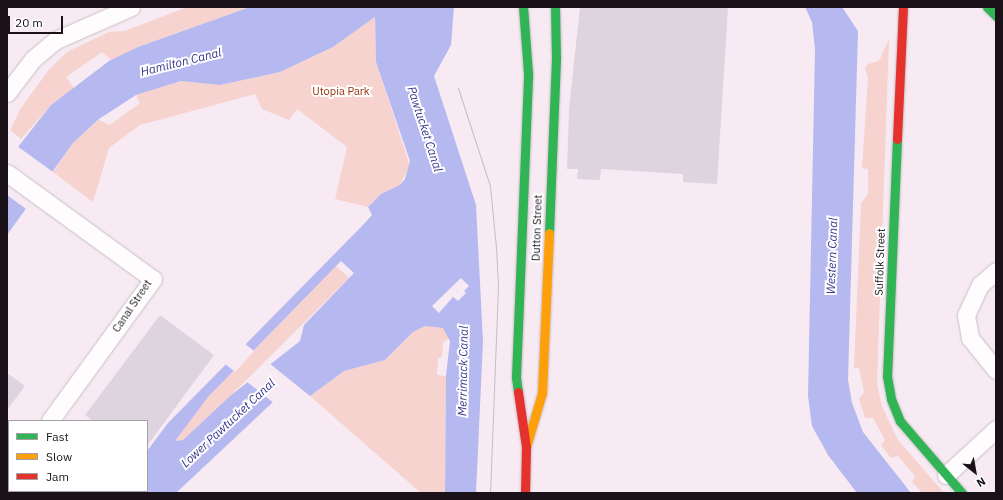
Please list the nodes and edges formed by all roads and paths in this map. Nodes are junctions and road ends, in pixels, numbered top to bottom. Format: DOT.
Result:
graph roads {
  1 [pos="131,7"];
  2 [pos="523,7"];
  3 [pos="555,7"];
  4 [pos="903,7"];
  5 [pos="987,7"];
  6 [pos="996,16"];
  7 [pos="7,93"];
  8 [pos="7,173"];
  9 [pos="996,271"];
  10 [pos="996,370"];
  11 [pos="51,420"];
  12 [pos="996,429"];
  13 [pos="526,447"];
  14 [pos="946,475"];
  15 [pos="525,493"];
  16 [pos="962,493"];
  1 -- 7 [label="street"];
  2 -- 13 [label="main road, Dutton Street"];
  3 -- 13 [label="main road, Dutton Street"];
  4 -- 14 [label="main road, Suffolk Street"];
  5 -- 6 [label="main road"];
  8 -- 11 [label="street, Canal Street"];
  9 -- 10 [label="street"];
  12 -- 14 [label="street"];
  13 -- 15 [label="main road, Dutton Street"];
  14 -- 16 [label="main road, Suffolk Street"];
}
